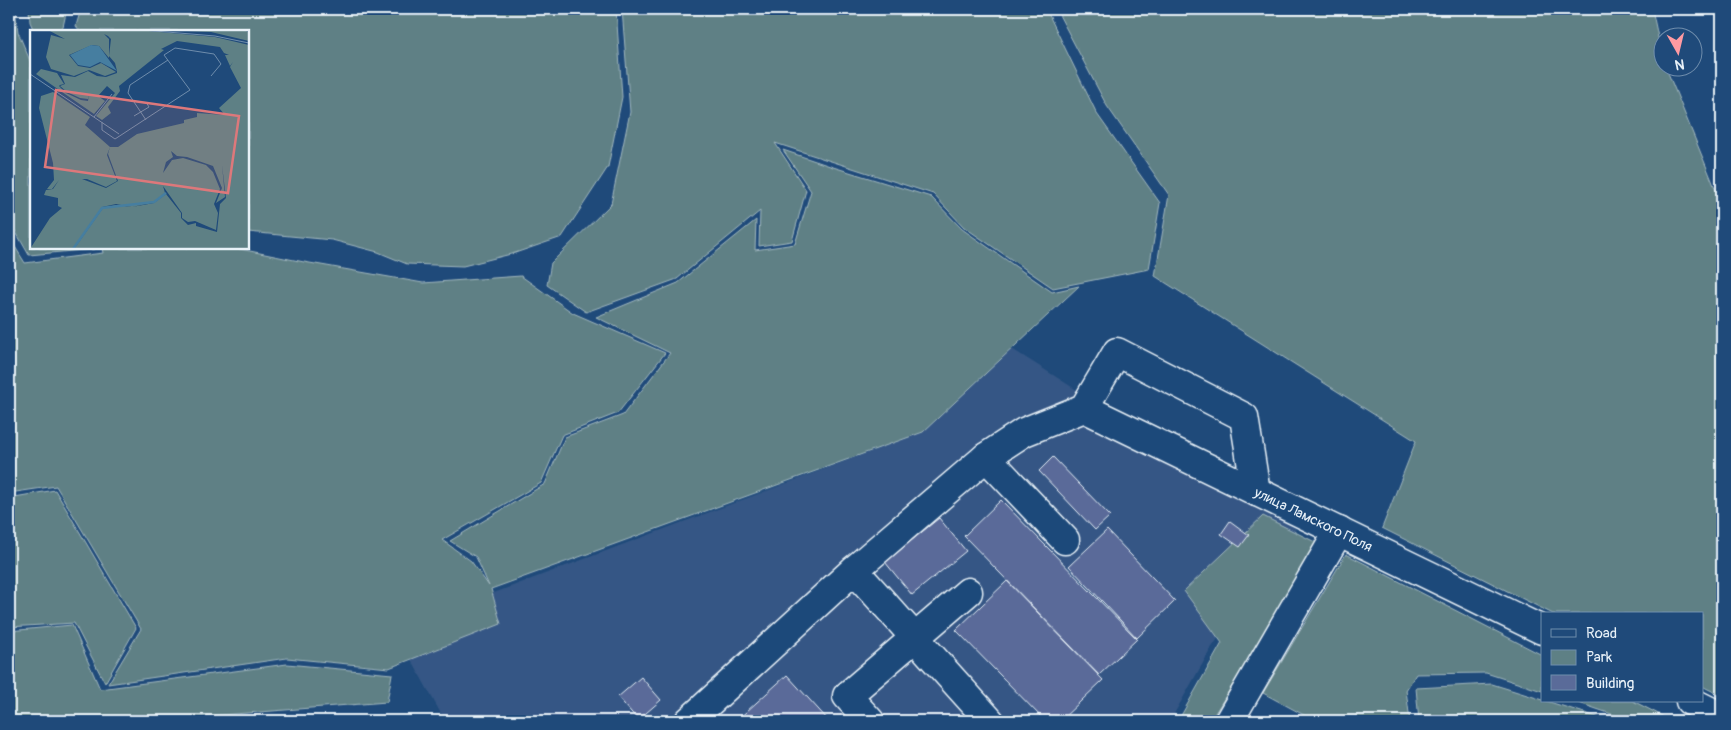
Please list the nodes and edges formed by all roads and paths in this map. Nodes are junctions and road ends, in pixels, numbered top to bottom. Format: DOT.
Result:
graph roads {
  1 [pos="1084,408"];
  2 [pos="986,457"];
  3 [pos="1256,492"];
  4 [pos="1339,531"];
  5 [pos="1065,540"];
  6 [pos="854,570"];
  7 [pos="968,592"];
  8 [pos="1541,630"];
  9 [pos="915,638"];
  10 [pos="1692,702"];
  11 [pos="1722,717"];
  12 [pos="689,721"];
  13 [pos="870,721"];
  14 [pos="990,721"];
  15 [pos="1229,721"];
  1 -- 2 [label="street"];
  1 -- 3 [label="street, улица Ламского Поля"];
  1 -- 3 [label="street"];
  2 -- 5 [label="street"];
  2 -- 6 [label="street"];
  3 -- 4 [label="street, улица Ламского Поля"];
  4 -- 8 [label="street, улица Ламского Поля"];
  4 -- 15 [label="street"];
  6 -- 9 [label="street"];
  6 -- 12 [label="street"];
  7 -- 9 [label="street"];
  9 -- 13 [label="street"];
  9 -- 14 [label="street"];
  10 -- 11 [label="street"];
}
